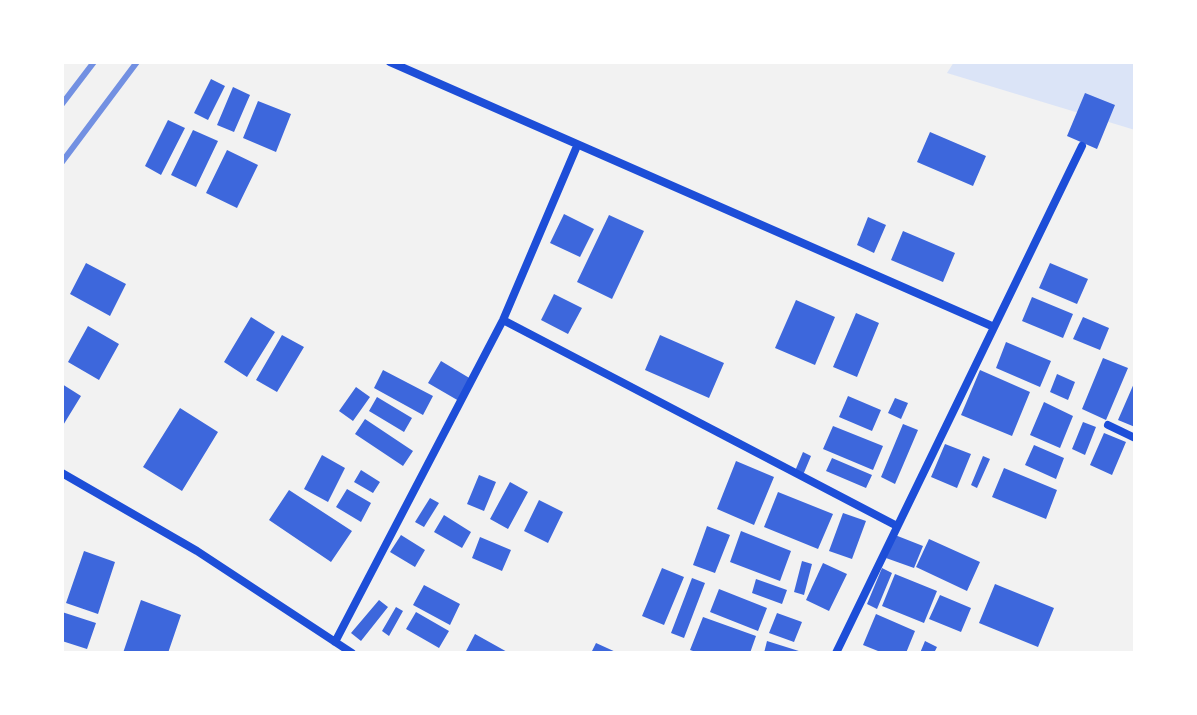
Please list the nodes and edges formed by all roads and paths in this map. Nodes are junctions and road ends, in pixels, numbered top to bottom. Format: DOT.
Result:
graph roads {
  1 [pos="390,62"];
  2 [pos="577,146"];
  3 [pos="1082,146"];
  4 [pos="503,320"];
  5 [pos="994,327"];
  6 [pos="1108,425"];
  7 [pos="1135,438"];
  8 [pos="62,473"];
  9 [pos="897,526"];
  10 [pos="335,642"];
  11 [pos="352,653"];
  12 [pos="836,653"];
  1 -- 2 [label="street"];
  2 -- 4 [label="street"];
  2 -- 5 [label="street"];
  3 -- 5 [label="street"];
  4 -- 9 [label="street"];
  4 -- 10 [label="street"];
  5 -- 9 [label="street"];
  6 -- 7 [label="street"];
  8 -- 10 [label="street"];
  9 -- 12 [label="street"];
  10 -- 11 [label="street"];
}
